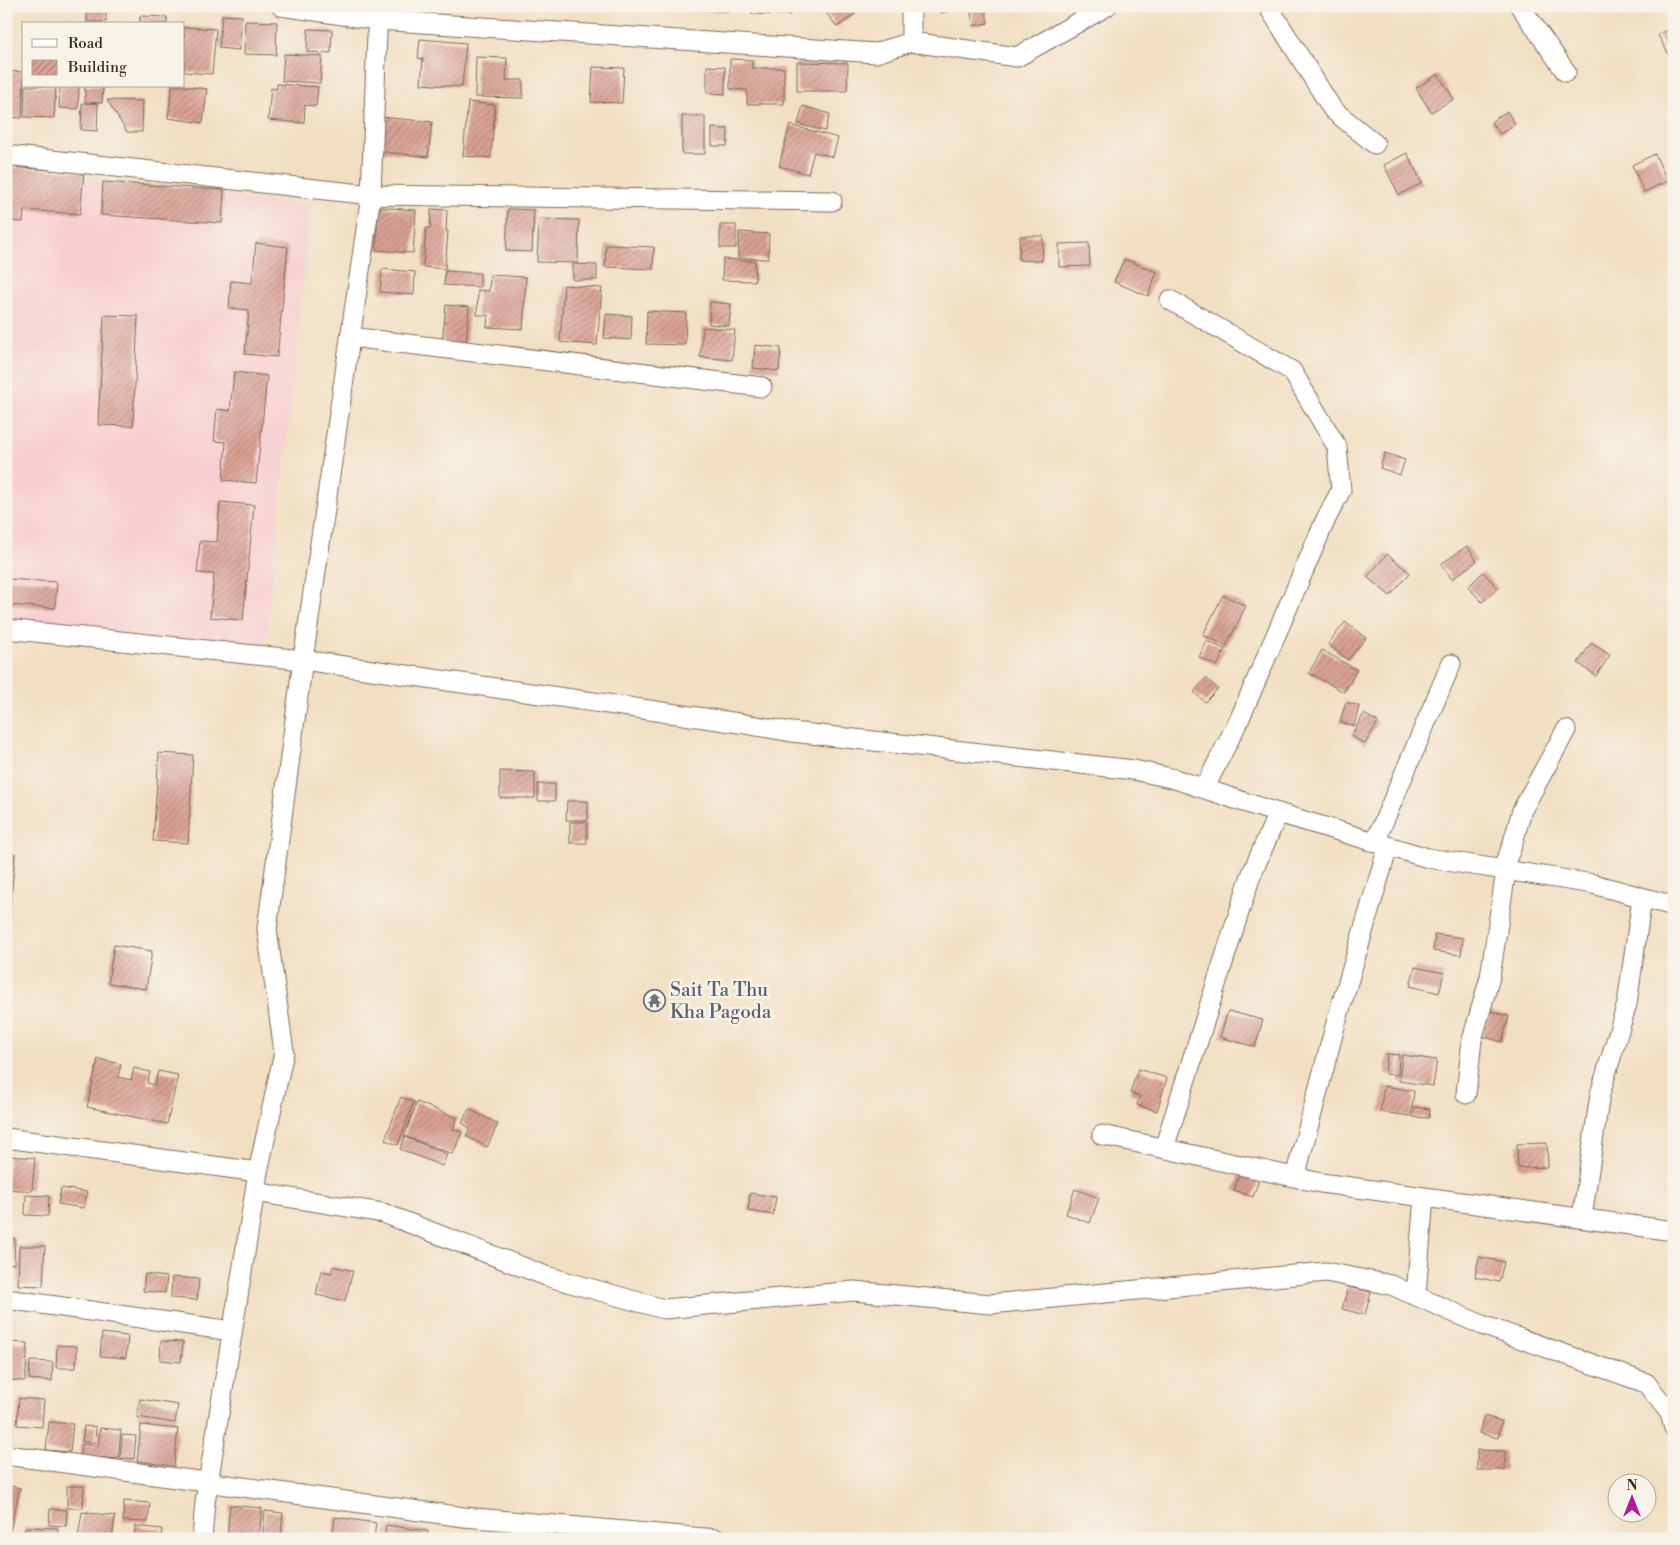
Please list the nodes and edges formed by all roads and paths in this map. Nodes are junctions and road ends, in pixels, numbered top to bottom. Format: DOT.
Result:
graph roads {
  1 [pos="281,6"];
  2 [pos="911,6"];
  3 [pos="1107,6"];
  4 [pos="1268,6"];
  5 [pos="1520,6"];
  6 [pos="377,13"];
  7 [pos="911,42"];
  8 [pos="1566,72"];
  9 [pos="1375,144"];
  10 [pos="6,155"];
  11 [pos="371,195"];
  12 [pos="832,201"];
  13 [pos="1170,300"];
  14 [pos="350,337"];
  15 [pos="762,387"];
  16 [pos="6,629"];
  17 [pos="303,660"];
  18 [pos="1451,664"];
  19 [pos="1566,730"];
  20 [pos="1204,789"];
  21 [pos="1278,813"];
  22 [pos="1382,844"];
  23 [pos="1504,870"];
  24 [pos="1642,898"];
  25 [pos="1674,906"];
  26 [pos="1466,1094"];
  27 [pos="1102,1135"];
  28 [pos="6,1138"];
  29 [pos="1164,1148"];
  30 [pos="258,1172"];
  31 [pos="1295,1177"];
  32 [pos="255,1192"];
  33 [pos="1424,1197"];
  34 [pos="1582,1218"];
  35 [pos="1674,1231"];
  36 [pos="1416,1295"];
  37 [pos="6,1298"];
  38 [pos="232,1331"];
  39 [pos="1674,1428"];
  40 [pos="6,1455"];
  41 [pos="208,1483"];
  42 [pos="202,1539"];
  43 [pos="716,1539"];
  1 -- 6 [label="street"];
  2 -- 7 [label="street"];
  3 -- 7 [label="street"];
  4 -- 9 [label="street"];
  5 -- 8 [label="street"];
  6 -- 7 [label="street"];
  6 -- 11 [label="street"];
  10 -- 11 [label="street"];
  11 -- 12 [label="street"];
  11 -- 14 [label="street"];
  13 -- 20 [label="street"];
  14 -- 15 [label="street"];
  14 -- 17 [label="street"];
  16 -- 17 [label="street"];
  17 -- 20 [label="street"];
  17 -- 30 [label="street"];
  18 -- 22 [label="street"];
  19 -- 23 [label="street"];
  20 -- 21 [label="street"];
  21 -- 22 [label="street"];
  21 -- 29 [label="street"];
  22 -- 23 [label="street"];
  22 -- 31 [label="street"];
  23 -- 24 [label="street"];
  23 -- 26 [label="street"];
  24 -- 25 [label="street"];
  24 -- 34 [label="street"];
  27 -- 29 [label="street"];
  28 -- 30 [label="street"];
  29 -- 31 [label="street"];
  30 -- 32 [label="street"];
  31 -- 33 [label="street"];
  32 -- 36 [label="street"];
  32 -- 38 [label="street"];
  33 -- 34 [label="street"];
  33 -- 36 [label="street"];
  34 -- 35 [label="street"];
  36 -- 39 [label="street"];
  37 -- 38 [label="street"];
  38 -- 41 [label="street"];
  40 -- 41 [label="street"];
  41 -- 42 [label="street"];
  41 -- 43 [label="street"];
}
